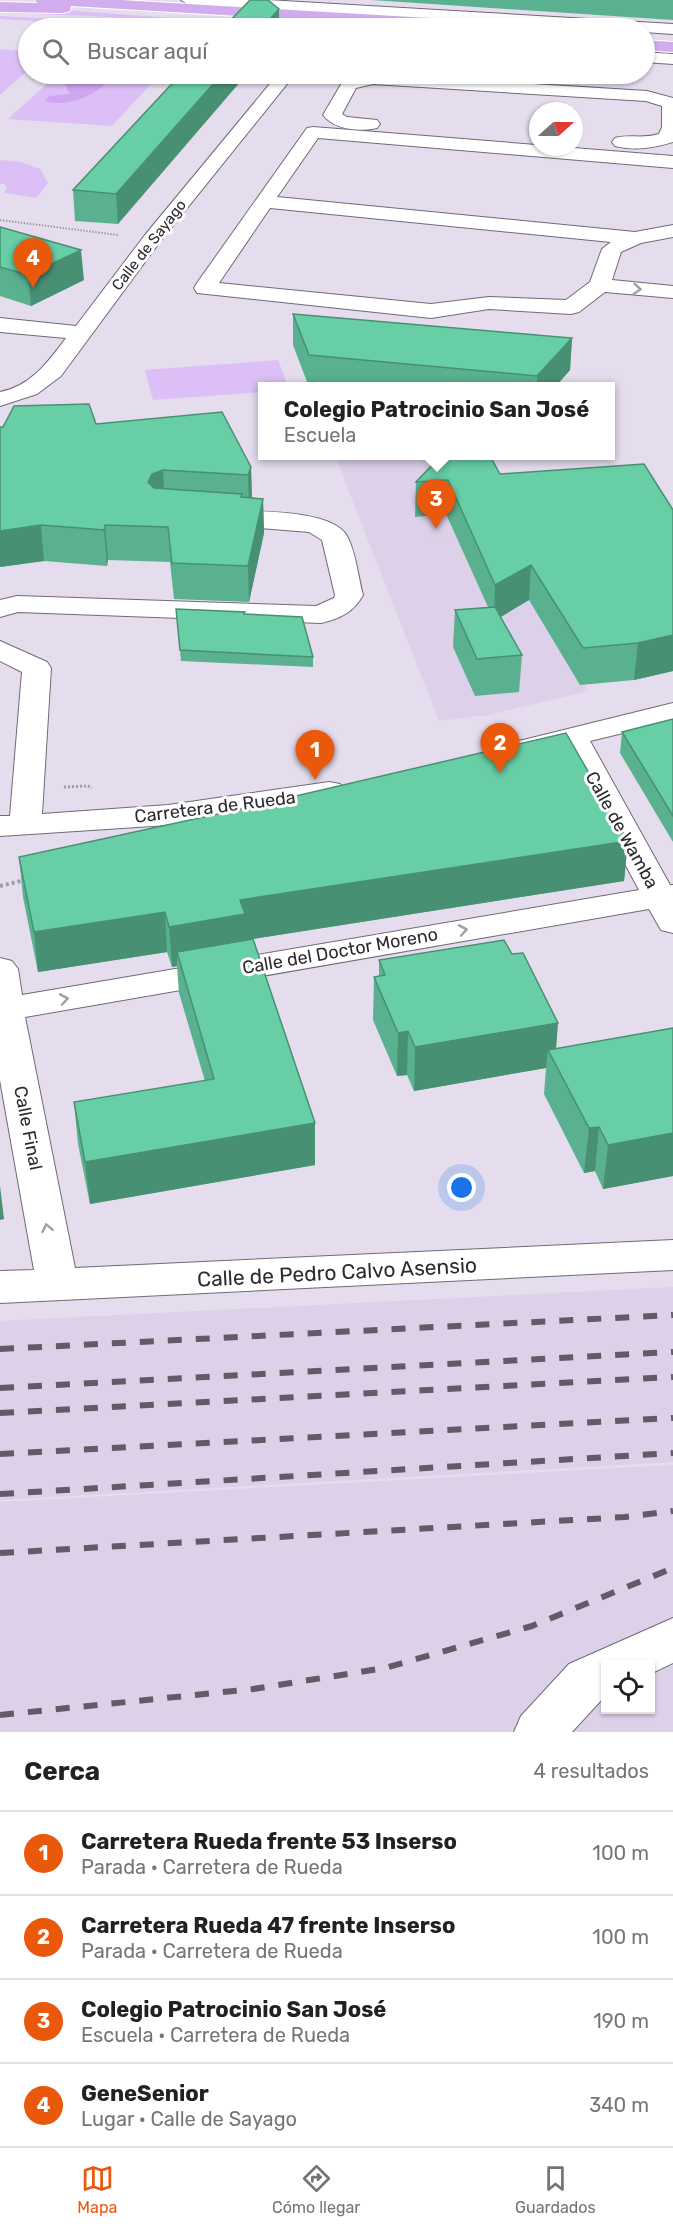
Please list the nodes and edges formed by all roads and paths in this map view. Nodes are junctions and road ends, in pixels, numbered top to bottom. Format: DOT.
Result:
graph roads {
  1 [pos="43,0"];
  2 [pos="189,0"];
  3 [pos="0,7"];
  4 [pos="330,9"];
  5 [pos="199,18"];
  6 [pos="346,18"];
  7 [pos="431,18"];
  8 [pos="484,18"];
  9 [pos="655,28"];
  10 [pos="673,29"];
  11 [pos="655,37"];
  12 [pos="673,38"];
  13 [pos="655,46"];
  14 [pos="673,47"];
  15 [pos="655,58"];
  16 [pos="673,59"];
  17 [pos="279,84"];
  18 [pos="353,84"];
  19 [pos="454,84"];
  20 [pos="672,127"];
  21 [pos="529,135"];
  22 [pos="583,140"];
  23 [pos="673,162"];
  24 [pos="265,201"];
  25 [pos="0,220"];
  26 [pos="673,231"];
  27 [pos="635,238"];
  28 [pos="152,239"];
  29 [pos="600,285"];
  30 [pos="673,292"];
  31 [pos="0,326"];
  32 [pos="81,333"];
  33 [pos="0,399"];
  34 [pos="188,516"];
  35 [pos="0,609"];
  36 [pos="0,650"];
  37 [pos="673,712"];
  38 [pos="572,737"];
  39 [pos="503,754"];
  40 [pos="360,785"];
  41 [pos="13,826"];
  42 [pos="34,878"];
  43 [pos="0,886"];
  44 [pos="668,904"];
  45 [pos="0,969"];
  46 [pos="6,1009"];
  47 [pos="673,1256"];
  48 [pos="58,1285"];
  49 [pos="0,1287"];
  50 [pos="673,1640"];
  51 [pos="631,1660"];
  52 [pos="601,1673"];
  53 [pos="539,1732"];
  1 -- 6 [label="main road"];
  2 -- 4 [label="street"];
  3 -- 5 [label="main road"];
  4 -- 7 [label="street"];
  4 -- 8 [label="street"];
  9 -- 10 [label="street"];
  11 -- 12 [label="main road"];
  13 -- 14 [label="main road"];
  15 -- 16 [label="street"];
  17 -- 28 [label="street, Calle de Sayago"];
  18 -- 21 [label="street"];
  19 -- 20 [label="street"];
  20 -- 22 [label="street"];
  23 -- 24 [label="street"];
  24 -- 27 [label="street"];
  24 -- 29 [label="street"];
  25 -- 28 [label="path"];
  26 -- 27 [label="street"];
  27 -- 29 [label="street"];
  28 -- 32 [label="street, Calle de Sayago"];
  29 -- 30 [label="street, one-way"];
  31 -- 32 [label="street"];
  32 -- 33 [label="street, Calle de Sayago"];
  34 -- 35 [label="street"];
  36 -- 41 [label="street"];
  37 -- 38 [label="street"];
  38 -- 39 [label="street"];
  38 -- 44 [label="street, Calle de Wamba"];
  40 -- 41 [label="street, Carretera de Rueda"];
  42 -- 43 [label="path"];
  46 -- 44 [label="street, Calle del Doctor Moreno, one-way"];
  45 -- 46 [label="street, Calle Final"];
  48 -- 46 [label="street, Calle Final, one-way"];
  47 -- 48 [label="street, Calle de Pedro Calvo Asensio"];
  48 -- 49 [label="street, Calle de Pedro Calvo Asensio"];
  50 -- 51 [label="street"];
  52 -- 53 [label="street"];
}
